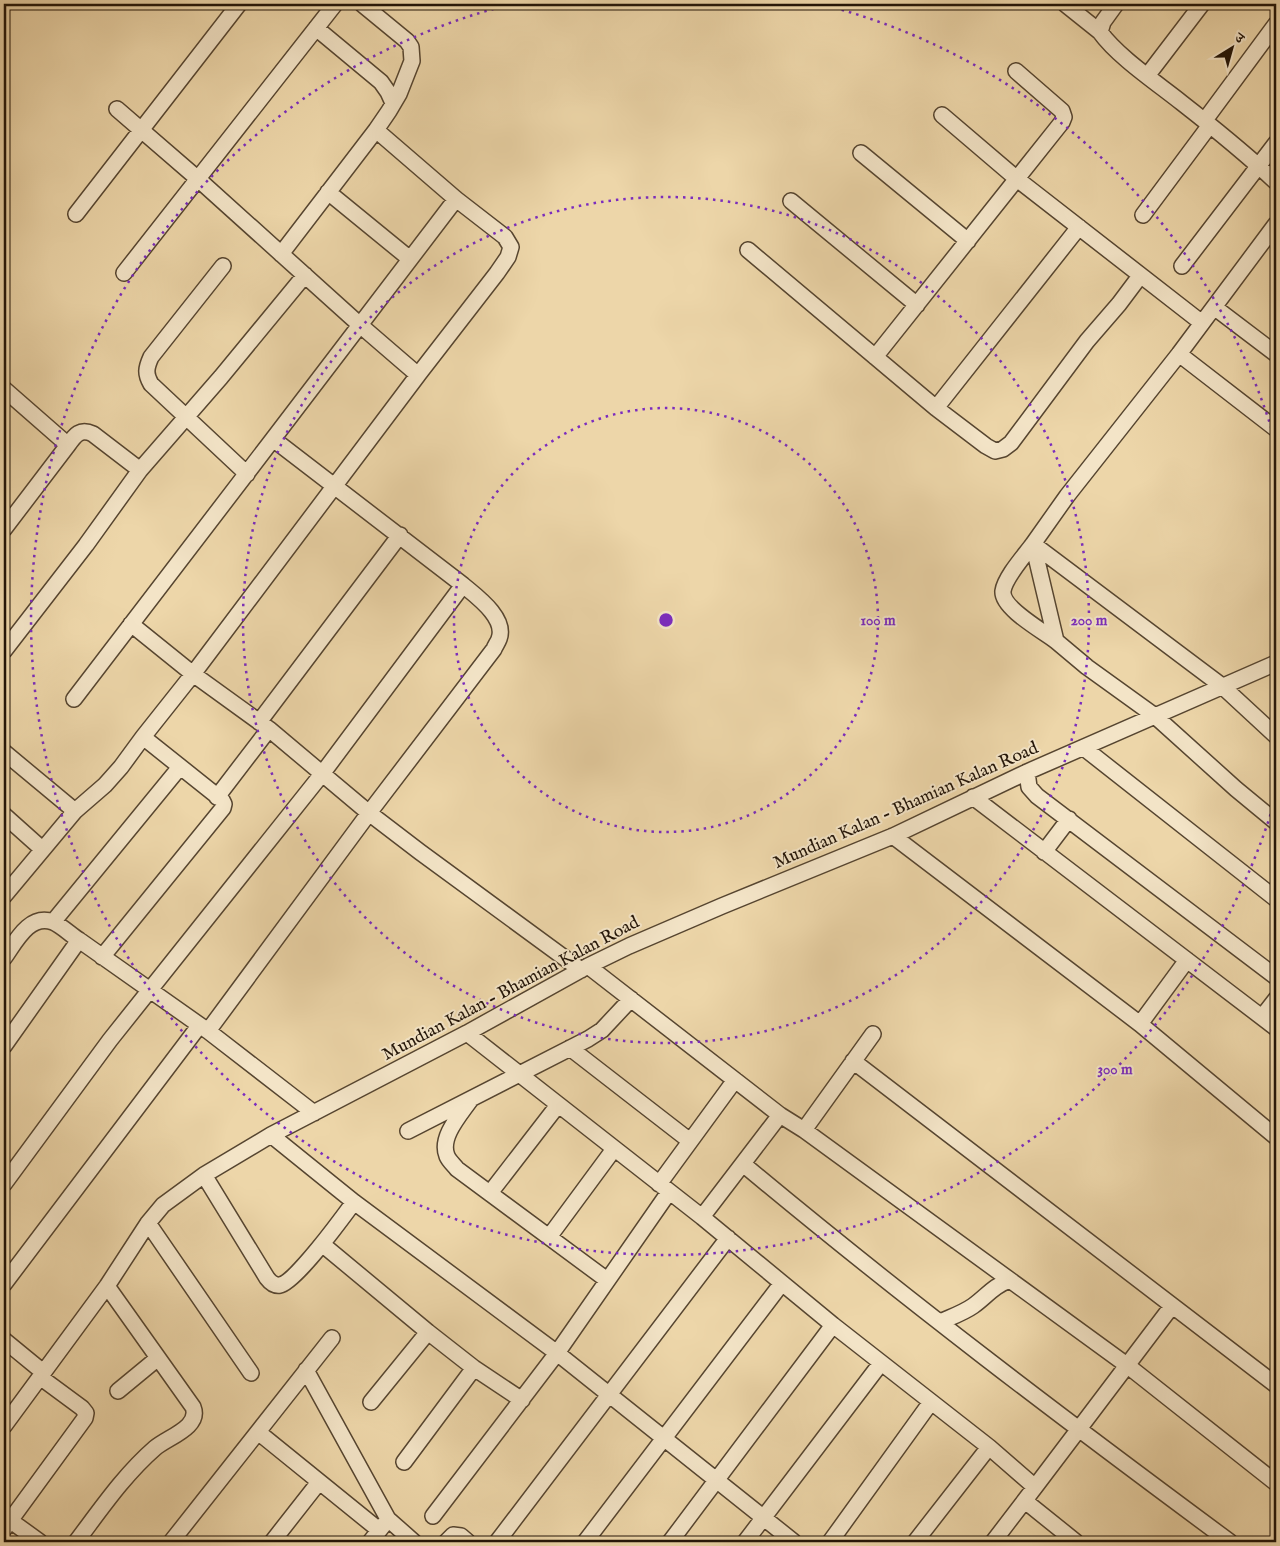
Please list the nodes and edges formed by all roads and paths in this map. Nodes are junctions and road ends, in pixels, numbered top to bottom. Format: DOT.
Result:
graph roads {
  1 [pos="239,4"];
  2 [pos="335,4"];
  3 [pos="362,4"];
  4 [pos="1065,4"];
  5 [pos="1116,4"];
  6 [pos="1202,4"];
  7 [pos="1276,24"];
  8 [pos="316,28"];
  9 [pos="1100,32"];
  10 [pos="1016,72"];
  11 [pos="1147,76"];
  12 [pos="391,97"];
  13 [pos="117,110"];
  14 [pos="942,116"];
  15 [pos="1208,123"];
  16 [pos="141,130"];
  17 [pos="376,130"];
  18 [pos="1276,143"];
  19 [pos="861,153"];
  20 [pos="1259,166"];
  21 [pos="198,179"];
  22 [pos="1017,179"];
  23 [pos="1276,182"];
  24 [pos="328,192"];
  25 [pos="456,199"];
  26 [pos="791,200"];
  27 [pos="76,214"];
  28 [pos="1143,215"];
  29 [pos="1276,224"];
  30 [pos="1078,227"];
  31 [pos="968,241"];
  32 [pos="748,250"];
  33 [pos="280,254"];
  34 [pos="410,259"];
  35 [pos="223,266"];
  36 [pos="1182,266"];
  37 [pos="124,273"];
  38 [pos="305,275"];
  39 [pos="1140,276"];
  40 [pos="917,305"];
  41 [pos="1214,307"];
  42 [pos="1202,323"];
  43 [pos="360,325"];
  44 [pos="1179,354"];
  45 [pos="1276,354"];
  46 [pos="875,357"];
  47 [pos="418,375"];
  48 [pos="7,397"];
  49 [pos="936,408"];
  50 [pos="186,416"];
  51 [pos="1276,429"];
  52 [pos="273,439"];
  53 [pos="68,446"];
  54 [pos="140,470"];
  55 [pos="247,474"];
  56 [pos="335,487"];
  57 [pos="4,529"];
  58 [pos="400,535"];
  59 [pos="1033,544"];
  60 [pos="463,585"];
  61 [pos="132,624"];
  62 [pos="1056,641"];
  63 [pos="4,651"];
  64 [pos="1276,663"];
  65 [pos="194,674"];
  66 [pos="1222,686"];
  67 [pos="74,699"];
  68 [pos="1155,716"];
  69 [pos="264,726"];
  70 [pos="1276,736"];
  71 [pos="143,737"];
  72 [pos="1084,748"];
  73 [pos="4,752"];
  74 [pos="180,768"];
  75 [pos="1027,772"];
  76 [pos="322,774"];
  77 [pos="217,797"];
  78 [pos="972,797"];
  79 [pos="75,811"];
  80 [pos="369,813"];
  81 [pos="4,815"];
  82 [pos="1069,820"];
  83 [pos="1276,822"];
  84 [pos="893,836"];
  85 [pos="42,849"];
  86 [pos="1044,852"];
  87 [pos="5,893"];
  88 [pos="1276,899"];
  89 [pos="53,922"];
  90 [pos="79,940"];
  91 [pos="102,957"];
  92 [pos="4,958"];
  93 [pos="1187,960"];
  94 [pos="585,968"];
  95 [pos="1276,977"];
  96 [pos="149,991"];
  97 [pos="631,999"];
  98 [pos="1276,999"];
  99 [pos="1262,1017"];
  100 [pos="1140,1024"];
  101 [pos="204,1028"];
  102 [pos="1276,1028"];
  103 [pos="467,1033"];
  104 [pos="873,1034"];
  105 [pos="4,1046"];
  106 [pos="570,1048"];
  107 [pos="853,1061"];
  108 [pos="519,1074"];
  109 [pos="735,1080"];
  110 [pos="471,1099"];
  111 [pos="558,1105"];
  112 [pos="314,1113"];
  113 [pos="780,1114"];
  114 [pos="804,1130"];
  115 [pos="408,1132"];
  116 [pos="271,1135"];
  117 [pos="1276,1137"];
  118 [pos="690,1141"];
  119 [pos="614,1149"];
  120 [pos="743,1164"];
  121 [pos="204,1175"];
  122 [pos="4,1184"];
  123 [pos="664,1188"];
  124 [pos="490,1194"];
  125 [pos="354,1202"];
  126 [pos="702,1218"];
  127 [pos="148,1223"];
  128 [pos="549,1237"];
  129 [pos="728,1238"];
  130 [pos="322,1244"];
  131 [pos="607,1280"];
  132 [pos="1010,1280"];
  133 [pos="782,1283"];
  134 [pos="4,1284"];
  135 [pos="107,1286"];
  136 [pos="1172,1306"];
  137 [pos="940,1322"];
  138 [pos="833,1325"];
  139 [pos="428,1332"];
  140 [pos="332,1338"];
  141 [pos="4,1340"];
  142 [pos="557,1353"];
  143 [pos="158,1358"];
  144 [pos="881,1363"];
  145 [pos="1128,1366"];
  146 [pos="474,1368"];
  147 [pos="306,1370"];
  148 [pos="251,1372"];
  149 [pos="42,1375"];
  150 [pos="1276,1385"];
  151 [pos="118,1391"];
  152 [pos="610,1394"];
  153 [pos="522,1400"];
  154 [pos="371,1402"];
  155 [pos="931,1402"];
  156 [pos="4,1426"];
  157 [pos="1079,1430"];
  158 [pos="258,1432"];
  159 [pos="665,1438"];
  160 [pos="989,1448"];
  161 [pos="404,1462"];
  162 [pos="717,1481"];
  163 [pos="320,1482"];
  164 [pos="1276,1483"];
  165 [pos="1035,1487"];
  166 [pos="1025,1501"];
  167 [pos="433,1516"];
  168 [pos="763,1517"];
  169 [pos="6,1522"];
  170 [pos="384,1524"];
  171 [pos="40,1542"];
  172 [pos="76,1542"];
  173 [pos="171,1542"];
  174 [pos="272,1542"];
  175 [pos="370,1542"];
  176 [pos="414,1542"];
  177 [pos="446,1542"];
  178 [pos="468,1542"];
  179 [pos="497,1542"];
  180 [pos="585,1542"];
  181 [pos="670,1542"];
  182 [pos="745,1542"];
  183 [pos="794,1542"];
  184 [pos="830,1542"];
  185 [pos="915,1542"];
  186 [pos="994,1542"];
  187 [pos="1076,1542"];
  188 [pos="1230,1542"];
  1 -- 16 [label="street"];
  2 -- 8 [label="street"];
  3 -- 12 [label="street"];
  4 -- 9 [label="street"];
  5 -- 9 [label="street"];
  6 -- 11 [label="street"];
  7 -- 15 [label="street"];
  8 -- 12 [label="street"];
  8 -- 21 [label="street"];
  9 -- 11 [label="street"];
  10 -- 22 [label="street"];
  11 -- 15 [label="street"];
  12 -- 17 [label="street"];
  13 -- 16 [label="street"];
  14 -- 22 [label="street"];
  15 -- 20 [label="street"];
  15 -- 28 [label="street"];
  16 -- 21 [label="street"];
  16 -- 27 [label="street"];
  17 -- 24 [label="street"];
  17 -- 25 [label="street"];
  18 -- 20 [label="street"];
  19 -- 31 [label="street"];
  20 -- 23 [label="street"];
  20 -- 36 [label="street"];
  21 -- 33 [label="street"];
  21 -- 37 [label="street"];
  22 -- 30 [label="street"];
  22 -- 31 [label="street"];
  24 -- 33 [label="street"];
  24 -- 34 [label="street"];
  25 -- 34 [label="street"];
  25 -- 47 [label="street"];
  26 -- 40 [label="street"];
  29 -- 41 [label="street"];
  30 -- 39 [label="street"];
  30 -- 49 [label="street"];
  31 -- 40 [label="street"];
  32 -- 46 [label="street"];
  33 -- 38 [label="street"];
  34 -- 43 [label="street"];
  35 -- 50 [label="street"];
  38 -- 43 [label="street"];
  38 -- 50 [label="street"];
  39 -- 42 [label="street"];
  39 -- 49 [label="street"];
  40 -- 46 [label="street"];
  41 -- 42 [label="street"];
  41 -- 45 [label="street"];
  42 -- 44 [label="street"];
  43 -- 47 [label="street"];
  43 -- 52 [label="street"];
  44 -- 51 [label="street"];
  44 -- 59 [label="street"];
  46 -- 49 [label="street"];
  47 -- 56 [label="street"];
  48 -- 53 [label="street"];
  50 -- 54 [label="street"];
  50 -- 55 [label="street"];
  52 -- 55 [label="street"];
  52 -- 56 [label="street"];
  53 -- 54 [label="street"];
  53 -- 57 [label="street"];
  54 -- 63 [label="street"];
  55 -- 61 [label="street"];
  56 -- 58 [label="street"];
  56 -- 65 [label="street"];
  58 -- 60 [label="street"];
  58 -- 69 [label="street"];
  59 -- 62 [label="street"];
  59 -- 62 [label="street"];
  59 -- 66 [label="street"];
  60 -- 76 [label="street"];
  60 -- 80 [label="street"];
  61 -- 65 [label="street"];
  61 -- 67 [label="street"];
  62 -- 68 [label="street"];
  64 -- 66 [label="street, Mundian Kalan - Bhamian Kalan Road"];
  65 -- 69 [label="street"];
  65 -- 71 [label="street"];
  66 -- 68 [label="street, Mundian Kalan - Bhamian Kalan Road"];
  66 -- 70 [label="street"];
  68 -- 72 [label="street, Mundian Kalan - Bhamian Kalan Road"];
  68 -- 83 [label="street"];
  69 -- 76 [label="street"];
  69 -- 77 [label="street"];
  71 -- 74 [label="street"];
  71 -- 79 [label="street"];
  72 -- 75 [label="street, Mundian Kalan - Bhamian Kalan Road"];
  72 -- 88 [label="street"];
  73 -- 79 [label="street"];
  74 -- 77 [label="street"];
  74 -- 89 [label="street"];
  75 -- 78 [label="street, Mundian Kalan - Bhamian Kalan Road"];
  75 -- 82 [label="street"];
  76 -- 80 [label="street"];
  76 -- 96 [label="street"];
  77 -- 91 [label="street"];
  78 -- 84 [label="street, Mundian Kalan - Bhamian Kalan Road"];
  78 -- 86 [label="street"];
  79 -- 85 [label="street"];
  80 -- 94 [label="street"];
  80 -- 101 [label="street"];
  81 -- 85 [label="street"];
  82 -- 86 [label="street"];
  82 -- 95 [label="street"];
  84 -- 94 [label="street, Mundian Kalan - Bhamian Kalan Road"];
  84 -- 100 [label="street"];
  85 -- 87 [label="street"];
  86 -- 93 [label="street"];
  89 -- 90 [label="street"];
  89 -- 92 [label="street"];
  90 -- 91 [label="street"];
  90 -- 105 [label="street"];
  91 -- 96 [label="street"];
  93 -- 99 [label="street"];
  93 -- 100 [label="street"];
  94 -- 97 [label="street"];
  94 -- 103 [label="street, Mundian Kalan - Bhamian Kalan Road"];
  96 -- 101 [label="street"];
  96 -- 122 [label="street"];
  97 -- 106 [label="street"];
  97 -- 109 [label="street"];
  98 -- 99 [label="street"];
  99 -- 102 [label="street"];
  100 -- 117 [label="street"];
  101 -- 112 [label="street"];
  101 -- 134 [label="street"];
  103 -- 108 [label="street"];
  103 -- 112 [label="street, Mundian Kalan - Bhamian Kalan Road"];
  104 -- 107 [label="street"];
  106 -- 108 [label="street"];
  106 -- 118 [label="street"];
  107 -- 114 [label="street"];
  107 -- 136 [label="street"];
  108 -- 110 [label="street"];
  108 -- 111 [label="street"];
  109 -- 113 [label="street"];
  109 -- 118 [label="street"];
  110 -- 115 [label="street"];
  110 -- 124 [label="street"];
  111 -- 119 [label="street"];
  111 -- 124 [label="street"];
  112 -- 116 [label="street, Mundian Kalan - Bhamian Kalan Road"];
  113 -- 114 [label="street"];
  113 -- 120 [label="street"];
  114 -- 132 [label="street"];
  116 -- 121 [label="street, Mundian Kalan - Bhamian Kalan Road"];
  116 -- 125 [label="street"];
  118 -- 123 [label="street"];
  119 -- 123 [label="street"];
  119 -- 128 [label="street"];
  120 -- 126 [label="street"];
  120 -- 137 [label="street"];
  121 -- 127 [label="street, Mundian Kalan - Bhamian Kalan Road"];
  121 -- 130 [label="street"];
  123 -- 126 [label="street"];
  123 -- 131 [label="street"];
  124 -- 128 [label="street"];
  125 -- 130 [label="street"];
  125 -- 142 [label="street"];
  126 -- 129 [label="street"];
  127 -- 135 [label="street, Mundian Kalan - Bhamian Kalan Road"];
  127 -- 148 [label="street"];
  128 -- 131 [label="street"];
  129 -- 133 [label="street"];
  129 -- 152 [label="street"];
  130 -- 139 [label="street"];
  131 -- 142 [label="street"];
  132 -- 137 [label="street"];
  132 -- 145 [label="street"];
  133 -- 138 [label="street"];
  133 -- 159 [label="street"];
  135 -- 143 [label="street"];
  135 -- 149 [label="street, Mundian Kalan - Bhamian Kalan Road"];
  136 -- 145 [label="street"];
  136 -- 150 [label="street"];
  137 -- 157 [label="street"];
  138 -- 144 [label="street"];
  138 -- 162 [label="street"];
  139 -- 146 [label="street"];
  139 -- 154 [label="street"];
  140 -- 147 [label="street"];
  141 -- 149 [label="street"];
  142 -- 152 [label="street"];
  142 -- 153 [label="street"];
  143 -- 151 [label="street"];
  143 -- 172 [label="street"];
  144 -- 155 [label="street"];
  144 -- 168 [label="street"];
  145 -- 157 [label="street"];
  145 -- 164 [label="street"];
  146 -- 153 [label="street"];
  146 -- 161 [label="street"];
  147 -- 158 [label="street"];
  147 -- 170 [label="street"];
  149 -- 156 [label="street, Mundian Kalan - Bhamian Kalan Road"];
  149 -- 169 [label="street"];
  152 -- 159 [label="street"];
  152 -- 179 [label="street"];
  153 -- 167 [label="street"];
  155 -- 160 [label="street"];
  155 -- 184 [label="street"];
  157 -- 165 [label="street"];
  157 -- 188 [label="street"];
  158 -- 163 [label="street"];
  158 -- 173 [label="street"];
  159 -- 162 [label="street"];
  159 -- 180 [label="street"];
  160 -- 165 [label="street"];
  160 -- 185 [label="street"];
  162 -- 168 [label="street"];
  162 -- 181 [label="street"];
  163 -- 170 [label="street"];
  163 -- 174 [label="street"];
  165 -- 166 [label="street"];
  166 -- 186 [label="street"];
  166 -- 187 [label="street"];
  168 -- 182 [label="street"];
  168 -- 183 [label="street"];
  169 -- 171 [label="street"];
  170 -- 175 [label="street"];
  170 -- 176 [label="street"];
  177 -- 178 [label="street"];
}
